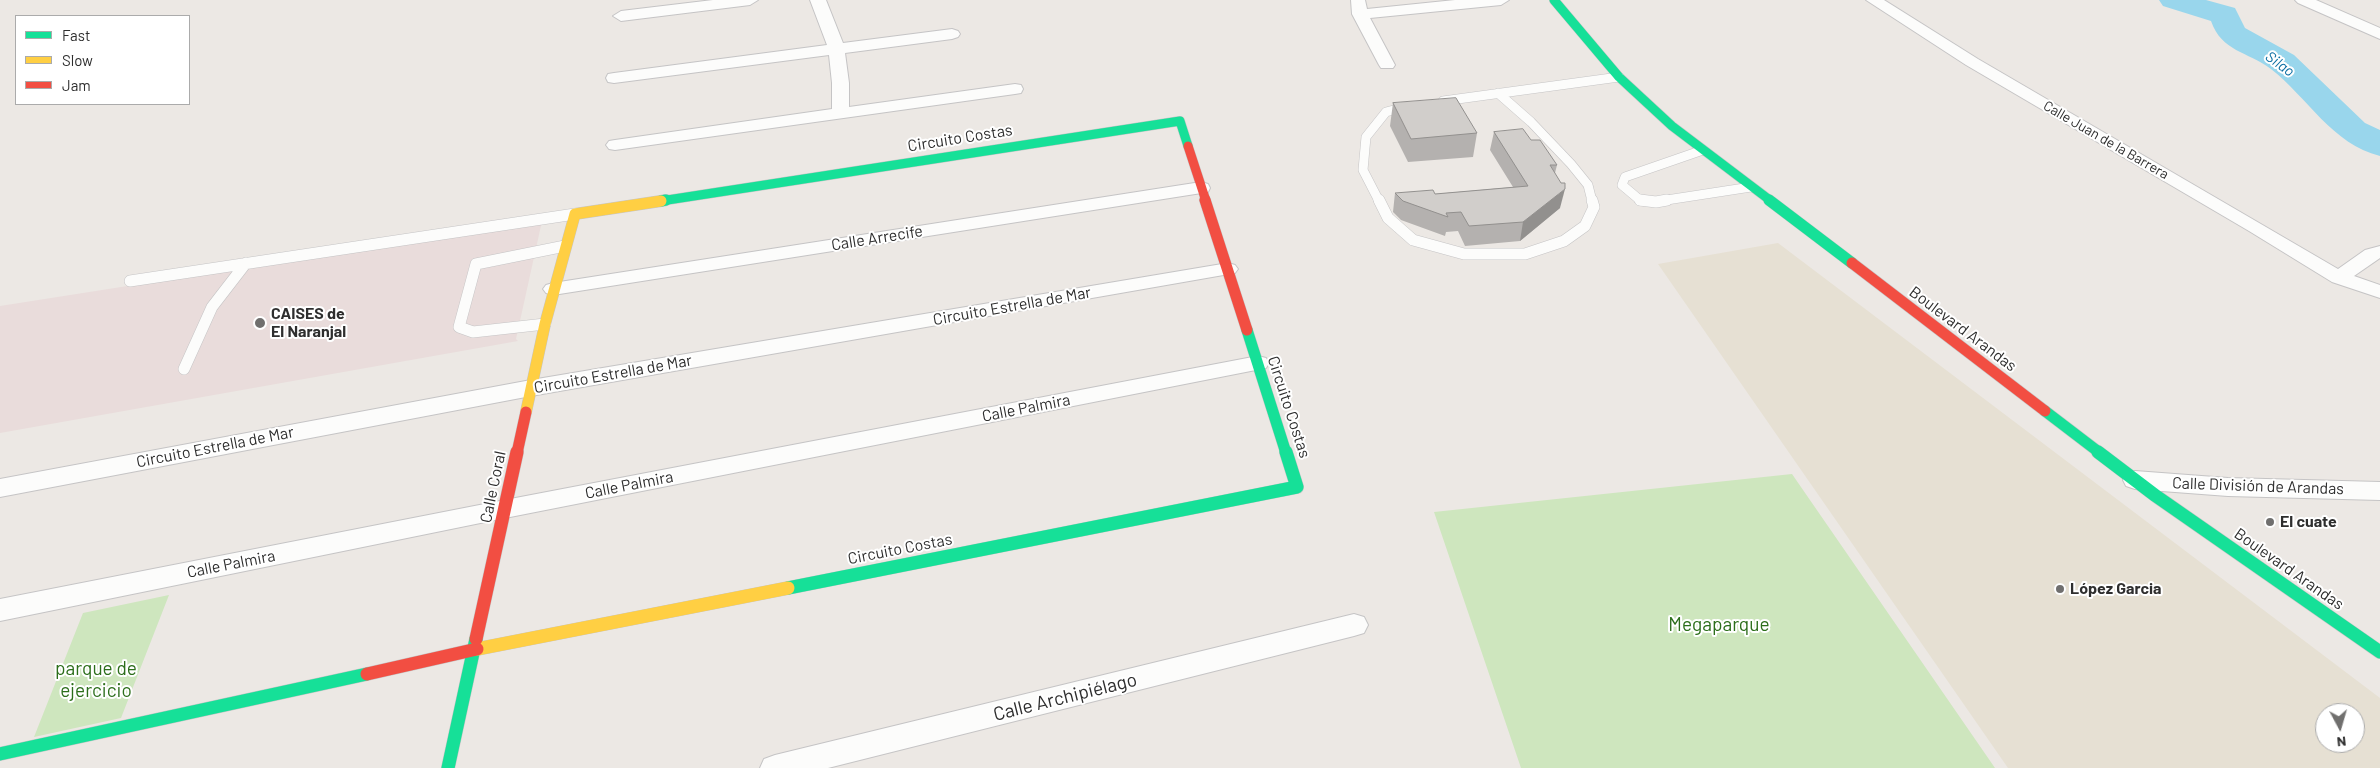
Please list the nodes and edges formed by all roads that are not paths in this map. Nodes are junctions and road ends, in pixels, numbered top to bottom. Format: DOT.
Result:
graph roads {
  1 [pos="750,0"];
  2 [pos="818,0"];
  3 [pos="1501,0"];
  4 [pos="1554,0"];
  5 [pos="1874,0"];
  6 [pos="2304,0"];
  7 [pos="1359,7"];
  8 [pos="621,16"];
  9 [pos="952,34"];
  10 [pos="2380,34"];
  11 [pos="836,49"];
  12 [pos="1387,65"];
  13 [pos="1619,77"];
  14 [pos="614,78"];
  15 [pos="1015,89"];
  16 [pos="1498,93"];
  17 [pos="1435,102"];
  18 [pos="1417,104"];
  19 [pos="840,114"];
  20 [pos="615,145"];
  21 [pos="1703,150"];
  22 [pos="1751,186"];
  23 [pos="1202,188"];
  24 [pos="575,214"];
  25 [pos="565,246"];
  26 [pos="2380,252"];
  27 [pos="246,263"];
  28 [pos="1228,269"];
  29 [pos="2339,278"];
  30 [pos="130,281"];
  31 [pos="553,289"];
  32 [pos="2380,292"];
  33 [pos="545,324"];
  34 [pos="1258,363"];
  35 [pos="184,369"];
  36 [pos="531,388"];
  37 [pos="2135,480"];
  38 [pos="0,488"];
  39 [pos="2380,491"];
  40 [pos="505,510"];
  41 [pos="0,610"];
  42 [pos="1354,625"];
  43 [pos="474,650"];
  44 [pos="2380,652"];
  45 [pos="0,754"];
  46 [pos="448,768"];
  47 [pos="775,768"];
  1 -- 8 [label="street"];
  2 -- 11 [label="street"];
  3 -- 7 [label="street"];
  4 -- 13 [label="street, Boulevard Arandas"];
  5 -- 29 [label="street, Calle Juan de la Barrera"];
  6 -- 10 [label="street"];
  7 -- 12 [label="street"];
  9 -- 11 [label="street"];
  11 -- 14 [label="street"];
  11 -- 19 [label="street"];
  13 -- 16 [label="lane"];
  13 -- 21 [label="street, Boulevard Arandas"];
  15 -- 19 [label="street"];
  16 -- 17 [label="lane"];
  16 -- 18 [label="lane"];
  19 -- 20 [label="street"];
  21 -- 22 [label="street, Boulevard Arandas"];
  21 -- 22 [label="lane"];
  22 -- 37 [label="street, Boulevard Arandas"];
  23 -- 24 [label="street, Circuito Costas"];
  23 -- 28 [label="street, Circuito Costas"];
  23 -- 31 [label="street, Calle Arrecife"];
  24 -- 25 [label="street, Calle Coral"];
  24 -- 27 [label="lane"];
  25 -- 31 [label="street, Calle Coral"];
  25 -- 33 [label="lane"];
  26 -- 29 [label="street"];
  27 -- 30 [label="lane"];
  27 -- 35 [label="lane"];
  28 -- 34 [label="street, Circuito Costas"];
  28 -- 36 [label="street, Circuito Estrella de Mar"];
  29 -- 32 [label="street, Calle Juan de la Barrera"];
  31 -- 33 [label="street, Calle Coral"];
  33 -- 36 [label="street, Calle Coral"];
  34 -- 40 [label="street, Calle Palmira"];
  34 -- 43 [label="street, Circuito Costas"];
  36 -- 38 [label="street, Circuito Estrella de Mar"];
  36 -- 40 [label="street, Calle Coral"];
  37 -- 39 [label="street, Calle División de Arandas"];
  37 -- 44 [label="street, Boulevard Arandas"];
  40 -- 41 [label="street, Calle Palmira"];
  40 -- 43 [label="street, Calle Coral"];
  42 -- 47 [label="street, Calle Archipiélago"];
  43 -- 45 [label="street"];
  43 -- 46 [label="street, Calle Coral"];
}
